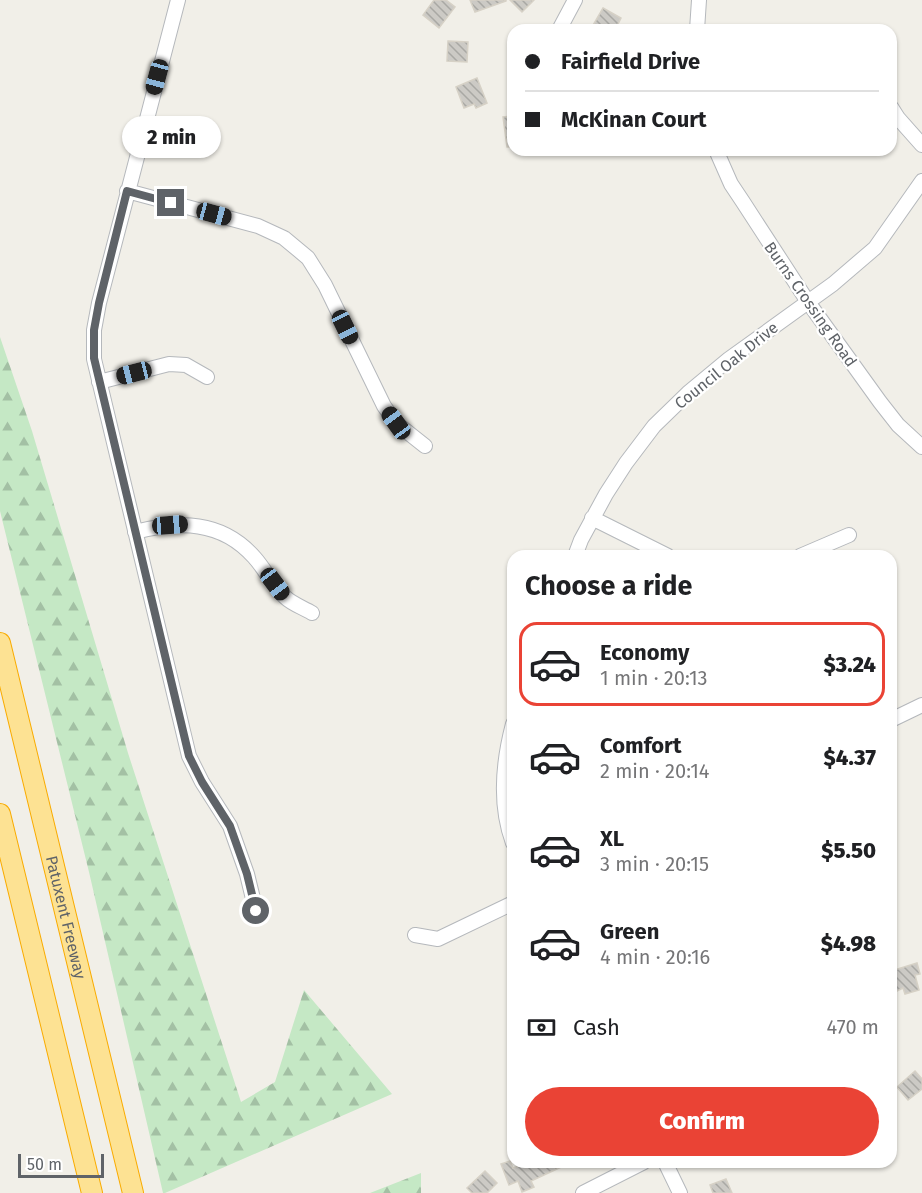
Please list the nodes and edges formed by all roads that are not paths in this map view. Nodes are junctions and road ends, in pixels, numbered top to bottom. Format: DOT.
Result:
graph roads {
  1 [pos="178,0"];
  2 [pos="575,0"];
  3 [pos="699,0"];
  4 [pos="563,24"];
  5 [pos="697,24"];
  6 [pos="897,116"];
  7 [pos="922,145"];
  8 [pos="719,156"];
  9 [pos="922,181"];
  10 [pos="127,191"];
  11 [pos="808,302"];
  12 [pos="207,377"];
  13 [pos="99,382"];
  14 [pos="425,446"];
  15 [pos="922,447"];
  16 [pos="592,518"];
  17 [pos="135,532"];
  18 [pos="849,534"];
  19 [pos="577,550"];
  20 [pos="656,550"];
  21 [pos="813,550"];
  22 [pos="312,613"];
  23 [pos="0,643"];
  24 [pos="922,705"];
  25 [pos="897,717"];
  26 [pos="507,750"];
  27 [pos="0,814"];
  28 [pos="507,818"];
  29 [pos="507,906"];
  30 [pos="256,911"];
  31 [pos="414,934"];
  32 [pos="632,1168"];
  33 [pos="668,1168"];
  34 [pos="92,1193"];
  35 [pos="133,1193"];
  36 [pos="583,1193"];
  37 [pos="680,1193"];
  1 -- 10 [label="street"];
  2 -- 4 [label="street"];
  3 -- 5 [label="street"];
  6 -- 7 [label="street"];
  8 -- 11 [label="street, Burns Crossing Road"];
  9 -- 11 [label="street, Council Oak Drive"];
  10 -- 13 [label="street"];
  10 -- 14 [label="street"];
  11 -- 15 [label="street, Burns Crossing Road"];
  11 -- 16 [label="street, Council Oak Drive"];
  12 -- 13 [label="street"];
  13 -- 17 [label="street"];
  16 -- 19 [label="street, Council Oak Drive"];
  16 -- 20 [label="street"];
  17 -- 22 [label="street"];
  17 -- 30 [label="street"];
  18 -- 21 [label="street"];
  23 -- 35 [label="highway, Patuxent Freeway"];
  24 -- 25 [label="street"];
  26 -- 28 [label="street"];
  27 -- 34 [label="highway"];
  29 -- 31 [label="street"];
  32 -- 36 [label="street"];
  33 -- 37 [label="street"];
}
